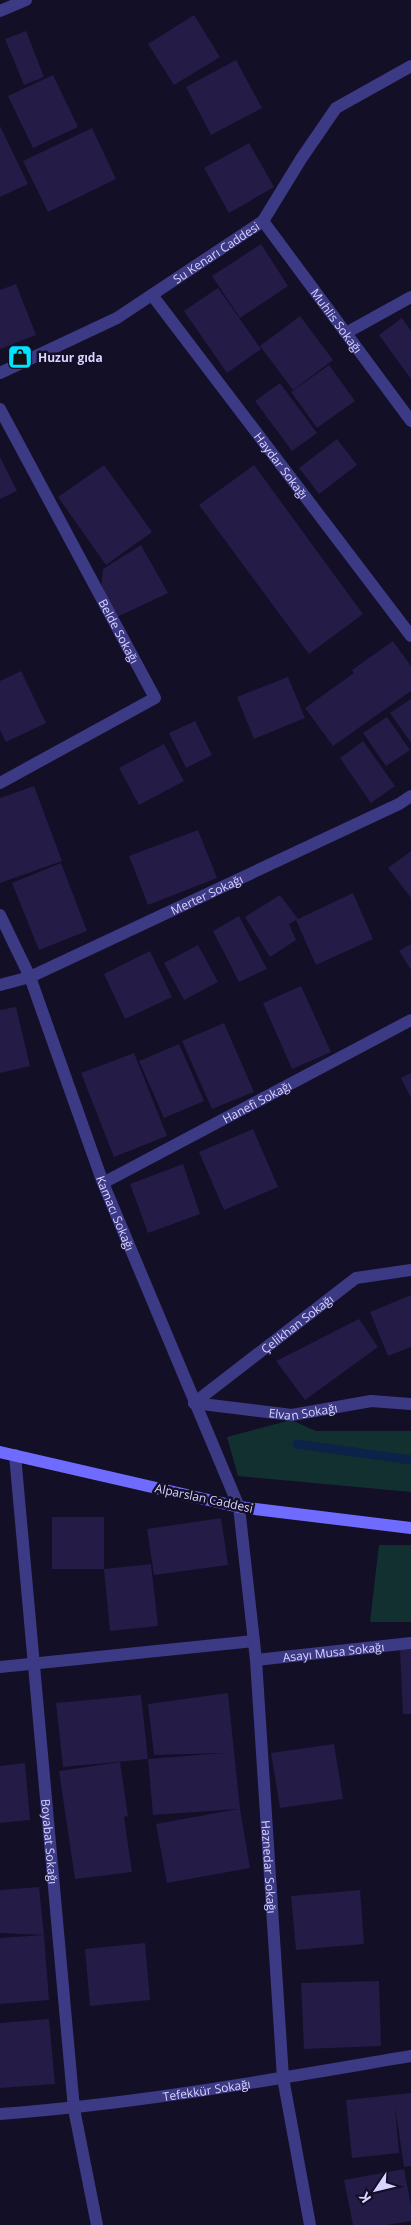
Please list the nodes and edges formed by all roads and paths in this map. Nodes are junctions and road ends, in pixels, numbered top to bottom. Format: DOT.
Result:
graph roads {
  1 [pos="26,0"];
  2 [pos="0,11"];
  3 [pos="411,66"];
  4 [pos="263,221"];
  5 [pos="152,295"];
  6 [pos="411,297"];
  7 [pos="346,333"];
  8 [pos="0,373"];
  9 [pos="0,409"];
  10 [pos="411,421"];
  11 [pos="411,636"];
  12 [pos="0,784"];
  13 [pos="411,796"];
  14 [pos="0,915"];
  15 [pos="30,977"];
  16 [pos="0,985"];
  17 [pos="411,1020"];
  18 [pos="103,1183"];
  19 [pos="411,1270"];
  20 [pos="194,1403"];
  21 [pos="411,1404"];
  22 [pos="0,1452"];
  23 [pos="15,1454"];
  24 [pos="239,1507"];
  25 [pos="411,1528"];
  26 [pos="254,1641"];
  27 [pos="411,1643"];
  28 [pos="256,1660"];
  29 [pos="35,1663"];
  30 [pos="0,1667"];
  31 [pos="411,2056"];
  32 [pos="283,2078"];
  33 [pos="74,2109"];
  34 [pos="0,2114"];
  35 [pos="97,2225"];
  36 [pos="310,2225"];
  1 -- 2 [label="street"];
  3 -- 4 [label="street, Su Kenarı Caddesi"];
  4 -- 5 [label="street, Su Kenarı Caddesi"];
  4 -- 7 [label="street, Muhlis Sokağı"];
  5 -- 8 [label="street, Su Kenarı Caddesi"];
  5 -- 11 [label="street, Haydar Sokağı"];
  6 -- 7 [label="street"];
  7 -- 10 [label="street, Muhlis Sokağı"];
  9 -- 12 [label="street, Belde Sokağı"];
  13 -- 15 [label="street, Merter Sokağı"];
  14 -- 15 [label="street, Kamacı Sokağı"];
  15 -- 16 [label="street, Merter Sokağı"];
  15 -- 18 [label="street, Kamacı Sokağı"];
  17 -- 18 [label="street, Hanefi Sokağı"];
  18 -- 20 [label="street, Kamacı Sokağı"];
  19 -- 20 [label="street, Çelikhan Sokağı"];
  20 -- 21 [label="street, Elvan Sokağı"];
  20 -- 24 [label="street, Kamacı Sokağı"];
  22 -- 23 [label="street, Alparslan Caddesi"];
  23 -- 24 [label="street, Alparslan Caddesi"];
  23 -- 29 [label="street, Boyabat Sokağı"];
  24 -- 25 [label="street, Alparslan Caddesi"];
  24 -- 26 [label="street, Haznedar Sokağı"];
  26 -- 28 [label="street, Haznedar Sokağı"];
  26 -- 29 [label="street"];
  27 -- 28 [label="street, Asayı Musa Sokağı"];
  28 -- 32 [label="street, Haznedar Sokağı"];
  29 -- 30 [label="street"];
  29 -- 33 [label="street, Boyabat Sokağı"];
  31 -- 32 [label="street, Tefekkür Sokağı"];
  32 -- 33 [label="street, Tefekkür Sokağı"];
  32 -- 36 [label="street, Haznedar Sokağı"];
  33 -- 34 [label="street, Tefekkür Sokağı"];
  33 -- 35 [label="street, Boyabat Sokağı"];
}
